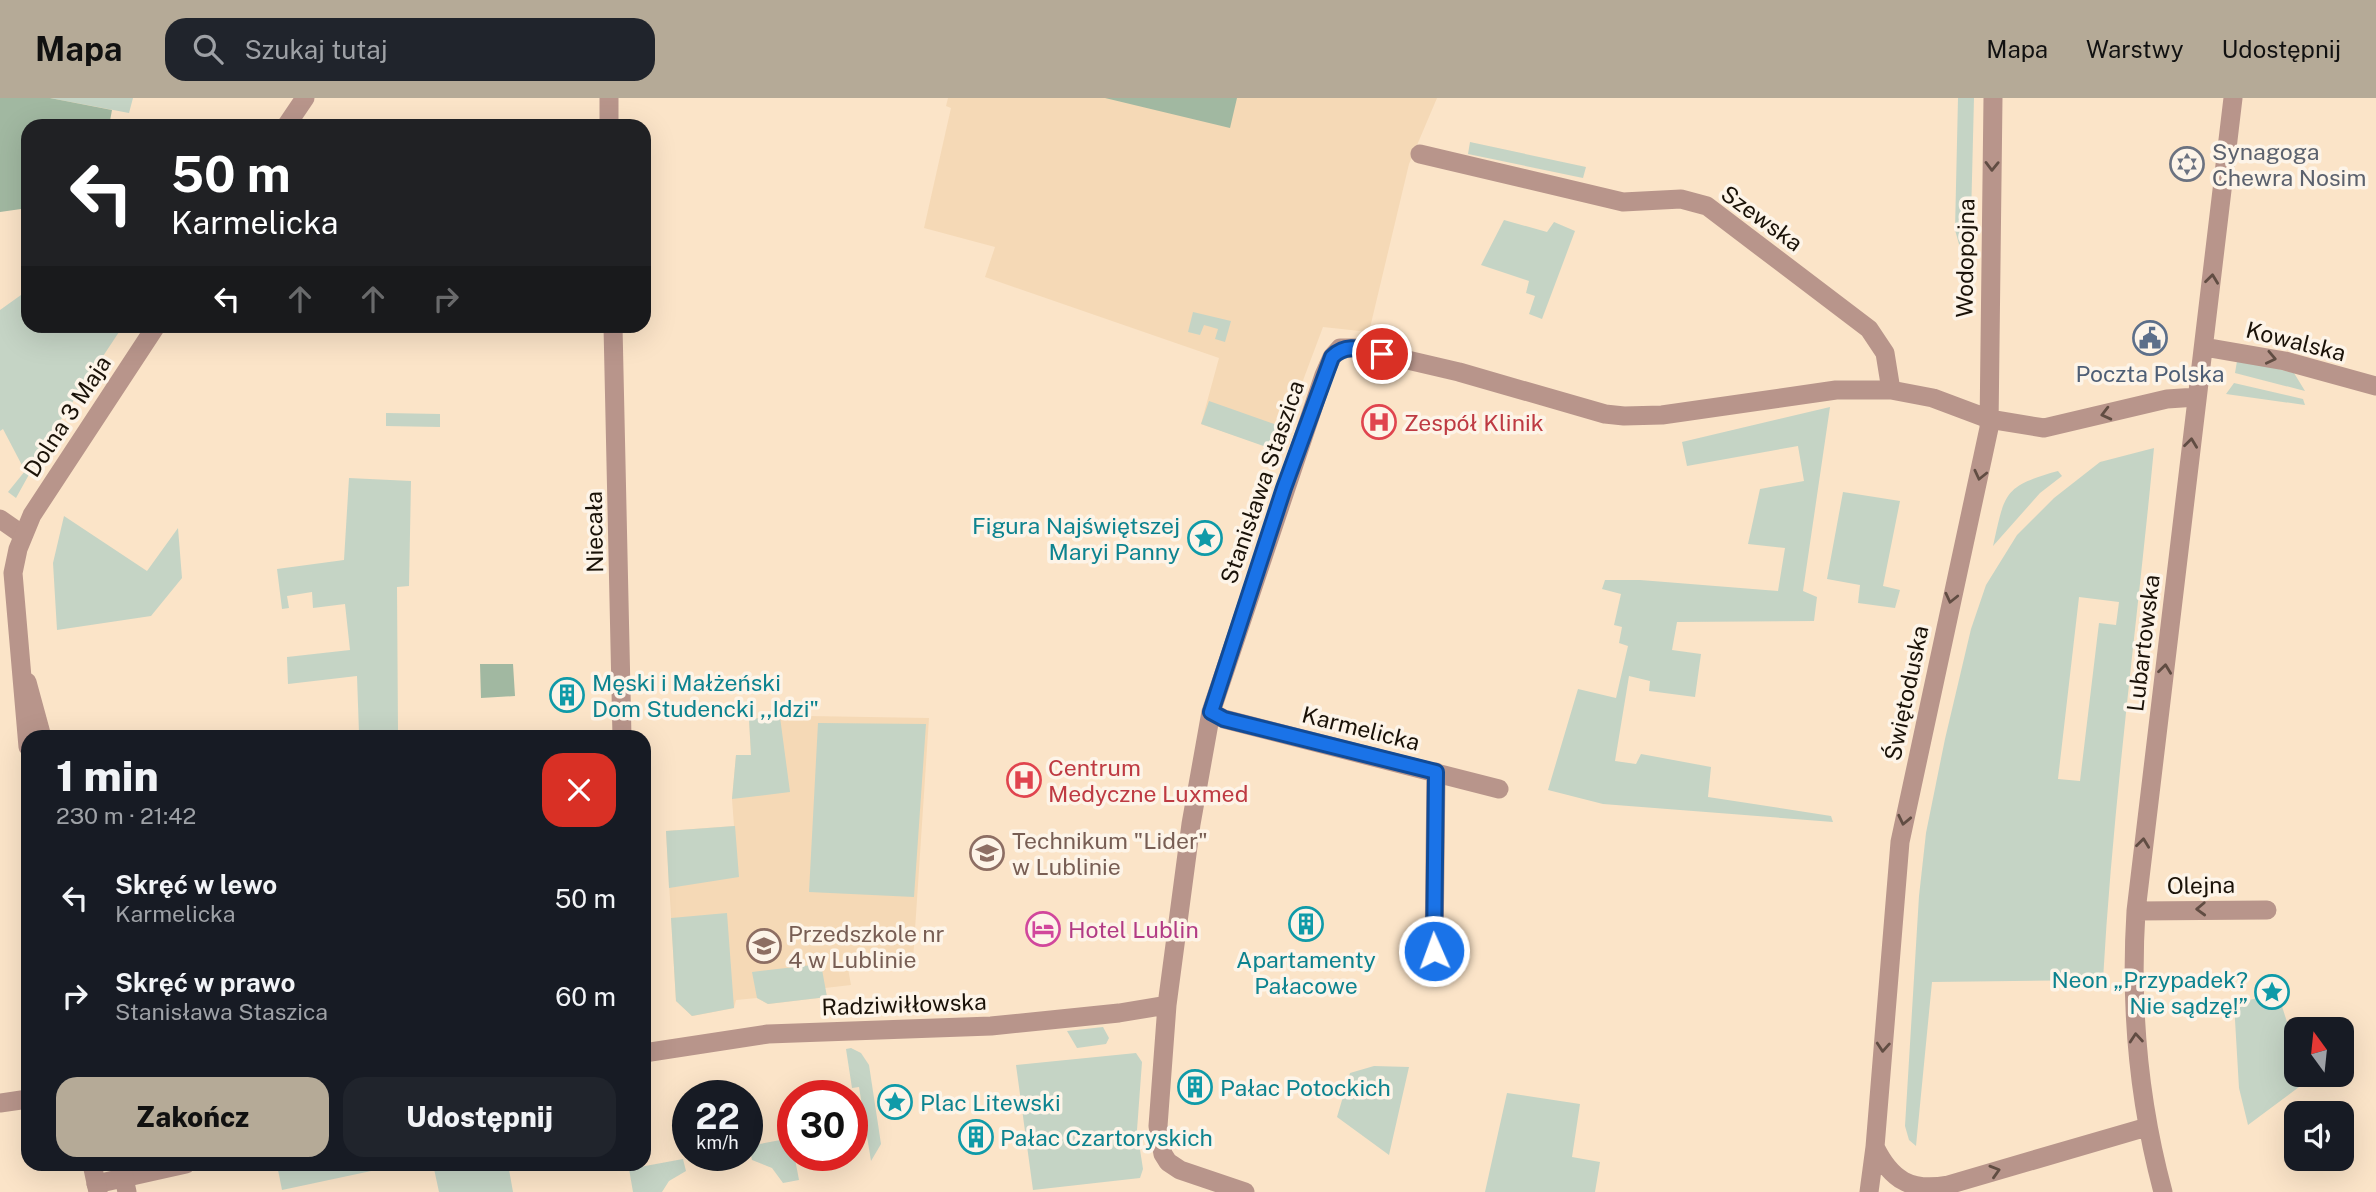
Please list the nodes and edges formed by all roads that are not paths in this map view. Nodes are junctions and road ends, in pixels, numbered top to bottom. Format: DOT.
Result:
graph roads {
  1 [pos="305,98"];
  2 [pos="608,98"];
  3 [pos="1993,98"];
  4 [pos="2233,98"];
  5 [pos="291,119"];
  6 [pos="609,119"];
  7 [pos="1420,154"];
  8 [pos="151,333"];
  9 [pos="613,333"];
  10 [pos="2204,347"];
  11 [pos="2376,386"];
  12 [pos="1891,390"];
  13 [pos="2197,397"];
  14 [pos="1989,419"];
  15 [pos="0,519"];
  16 [pos="23,535"];
  17 [pos="24,675"];
  18 [pos="1211,712"];
  19 [pos="26,730"];
  20 [pos="41,730"];
  21 [pos="622,730"];
  22 [pos="1436,772"];
  23 [pos="1499,789"];
  24 [pos="2267,910"];
  25 [pos="2136,911"];
  26 [pos="1434,951"];
  27 [pos="1167,1005"];
  28 [pos="651,1052"];
  29 [pos="21,1100"];
  30 [pos="0,1102"];
  31 [pos="2147,1127"];
  32 [pos="1875,1147"];
  33 [pos="155,1171"];
  34 [pos="124,1178"];
  35 [pos="97,1188"];
  36 [pos="1245,1192"];
  37 [pos="1869,1192"];
  38 [pos="2163,1192"];
  1 -- 5 [label="street"];
  2 -- 6 [label="street"];
  3 -- 14 [label="street, Wodopojna, one-way"];
  10 -- 4 [label="street, Lubartowska, one-way"];
  7 -- 12 [label="street, Szewska"];
  8 -- 16 [label="street, Dolna 3 Maja"];
  9 -- 21 [label="street, Niecała"];
  10 -- 11 [label="street, Kowalska, one-way"];
  10 -- 13 [label="street, Lubartowska"];
  12 -- 14 [label="street, Stanisława Staszica"];
  12 -- 18 [label="street, Stanisława Staszica"];
  13 -- 14 [label="street, one-way"];
  25 -- 13 [label="street, Lubartowska, one-way"];
  14 -- 32 [label="street, Świętoduska, one-way"];
  15 -- 16 [label="street"];
  16 -- 17 [label="street, Dolna 3 Maja"];
  17 -- 19 [label="street"];
  17 -- 20 [label="street"];
  18 -- 22 [label="street, Karmelicka"];
  18 -- 27 [label="street, Stanisława Staszica"];
  22 -- 23 [label="street, Karmelicka"];
  22 -- 26 [label="street"];
  24 -- 25 [label="street, Olejna, one-way"];
  31 -- 25 [label="street, Lubartowska, one-way"];
  27 -- 28 [label="street, Radziwiłłowska"];
  27 -- 36 [label="street, Stanisława Staszica"];
  29 -- 30 [label="street"];
  32 -- 31 [label="street, one-way"];
  31 -- 38 [label="street, Lubartowska"];
  32 -- 37 [label="street, Świętoduska"];
  33 -- 34 [label="street"];
  34 -- 35 [label="street"];
}
